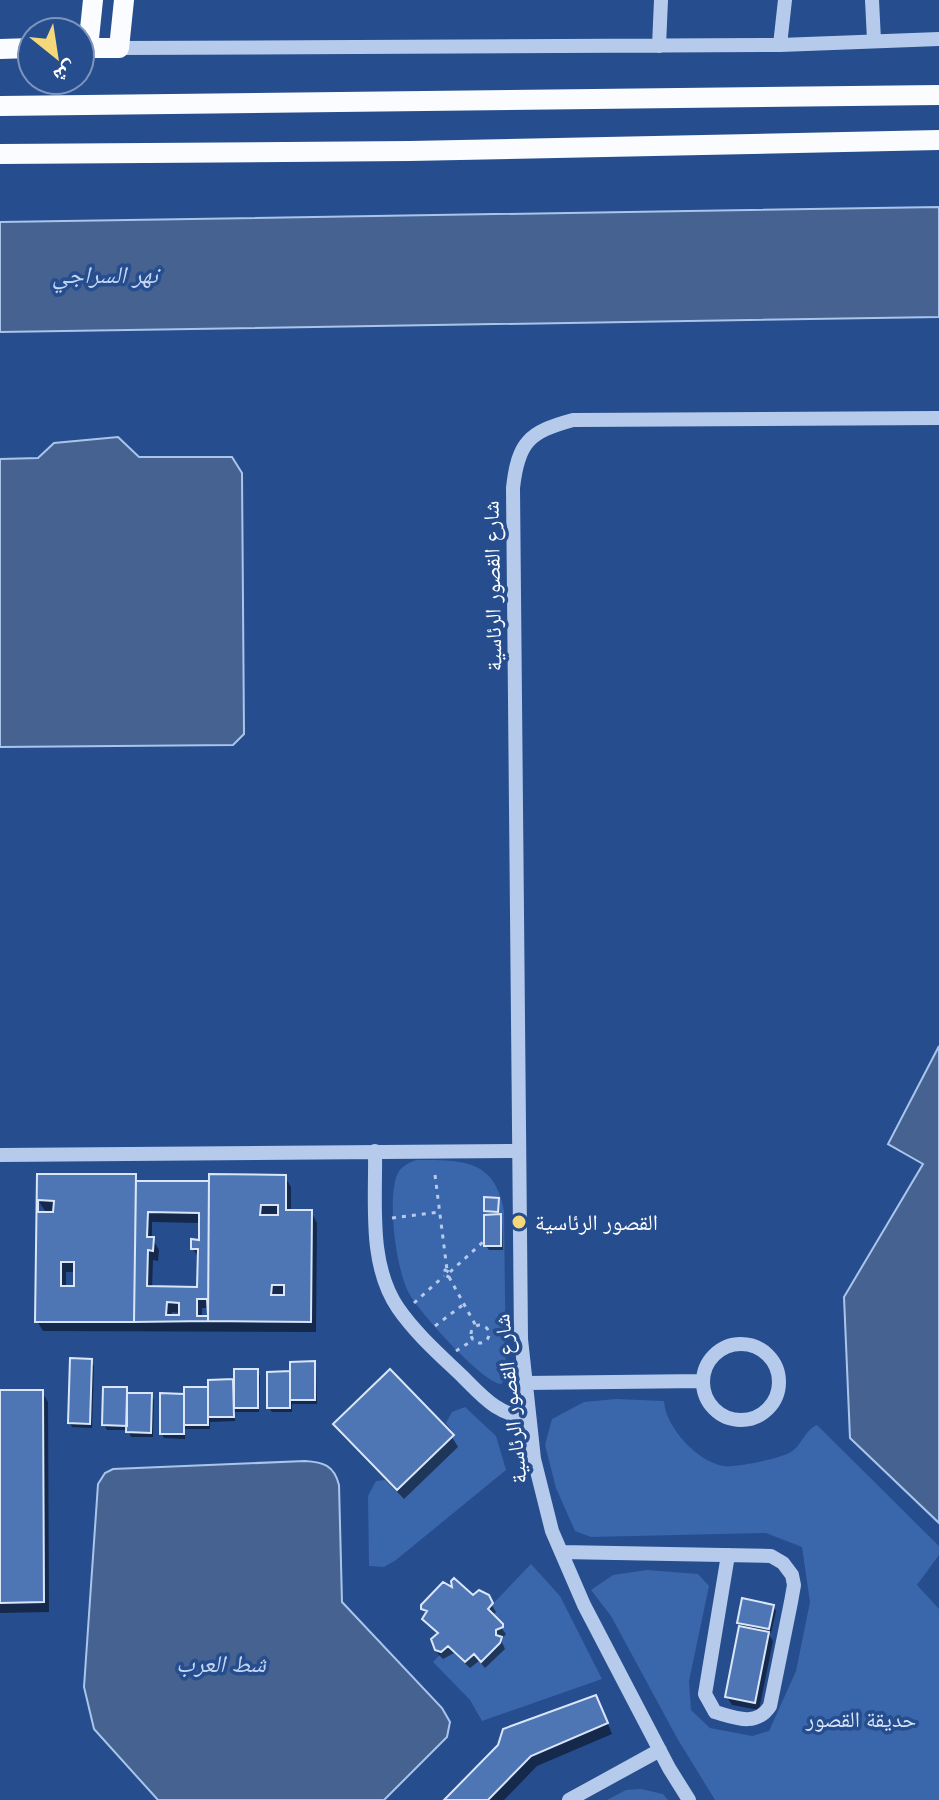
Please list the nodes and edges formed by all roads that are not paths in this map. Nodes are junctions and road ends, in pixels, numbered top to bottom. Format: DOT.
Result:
graph roads {
  1 [pos="124,0"];
  2 [pos="661,0"];
  3 [pos="785,0"];
  4 [pos="872,0"];
  5 [pos="939,39"];
  6 [pos="874,40"];
  7 [pos="780,45"];
  8 [pos="659,46"];
  9 [pos="96,48"];
  10 [pos="119,48"];
  11 [pos="939,95"];
  12 [pos="0,106"];
  13 [pos="939,140"];
  14 [pos="0,154"];
  15 [pos="939,418"];
  16 [pos="375,1151"];
  17 [pos="519,1151"];
  18 [pos="0,1155"];
  19 [pos="702,1381"];
  20 [pos="526,1383"];
  21 [pos="529,1416"];
  22 [pos="561,1552"];
  23 [pos="728,1555"];
  24 [pos="660,1750"];
  25 [pos="569,1800"];
  26 [pos="689,1800"];
  1 -- 10 [label="main road"];
  2 -- 8 [label="street"];
  3 -- 7 [label="street"];
  4 -- 6 [label="street"];
  5 -- 6 [label="street"];
  6 -- 7 [label="street"];
  7 -- 8 [label="street"];
  8 -- 10 [label="street"];
  9 -- 10 [label="main road"];
  11 -- 12 [label="main road"];
  13 -- 14 [label="main road"];
  15 -- 17 [label="street, شارع القصور الرئاسية"];
  16 -- 17 [label="street"];
  16 -- 18 [label="street"];
  16 -- 21 [label="street"];
  17 -- 20 [label="street, شارع القصور الرئاسية"];
  19 -- 19 [label="street"];
  19 -- 20 [label="street"];
  20 -- 21 [label="street, شارع القصور الرئاسية"];
  21 -- 22 [label="street, شارع القصور الرئاسية"];
  22 -- 23 [label="street"];
  22 -- 24 [label="street, شارع القصور الرئاسية"];
  23 -- 23 [label="street"];
  24 -- 25 [label="street"];
  24 -- 26 [label="street, شارع القصور الرئاسية"];
}
